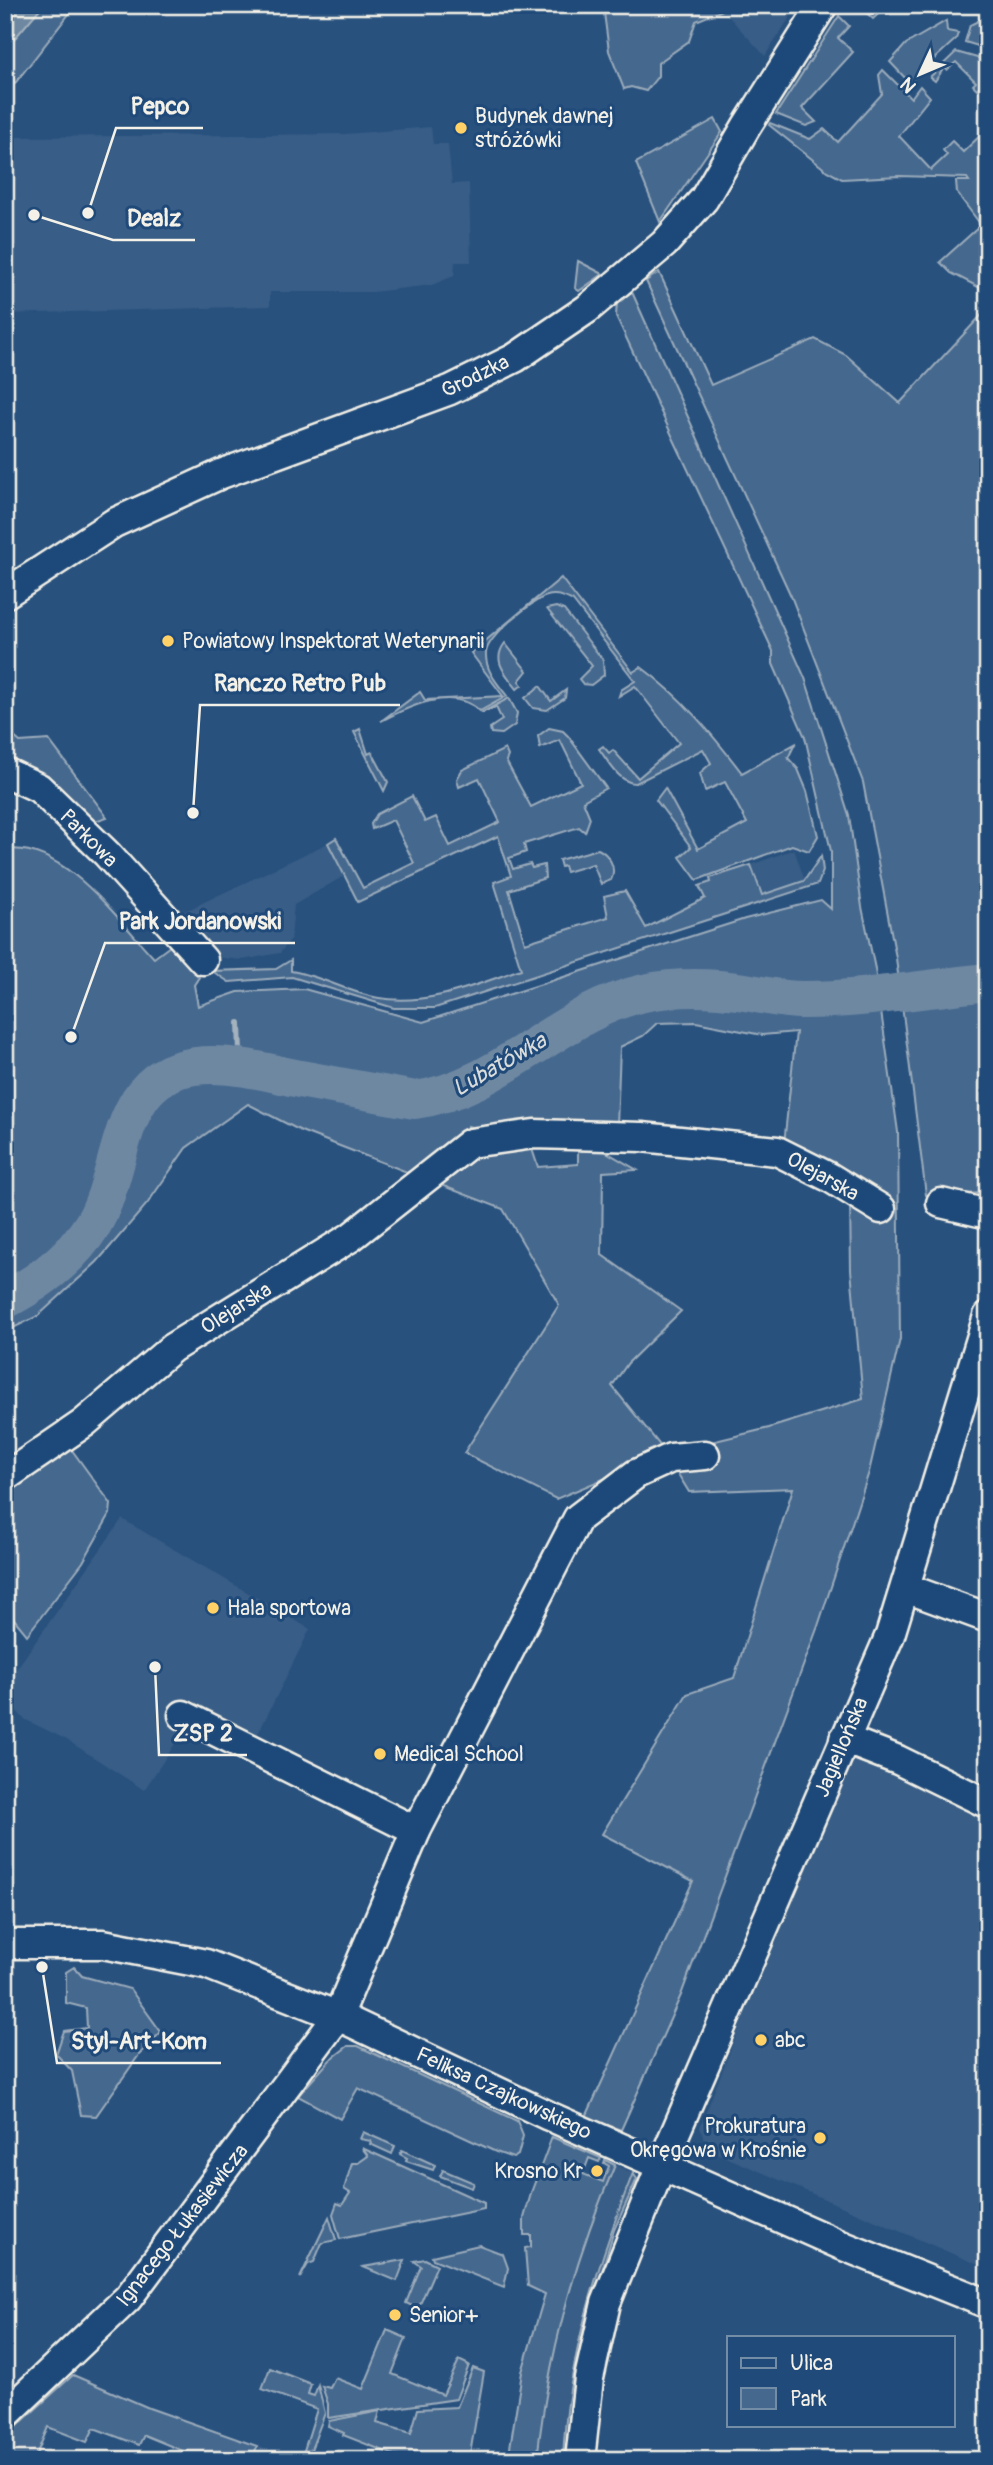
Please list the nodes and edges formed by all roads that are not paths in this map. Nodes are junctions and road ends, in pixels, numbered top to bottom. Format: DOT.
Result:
graph roads {
  1 [pos="823,5"];
  2 [pos="5,594"];
  3 [pos="5,772"];
  4 [pos="203,960"];
  5 [pos="941,1203"];
  6 [pos="881,1209"];
  7 [pos="988,1214"];
  8 [pos="988,1316"];
  9 [pos="705,1455"];
  10 [pos="5,1477"];
  11 [pos="906,1588"];
  12 [pos="988,1618"];
  13 [pos="183,1715"];
  14 [pos="844,1739"];
  15 [pos="988,1804"];
  16 [pos="416,1831"];
  17 [pos="5,1944"];
  18 [pos="338,2016"];
  19 [pos="661,2166"];
  20 [pos="988,2304"];
  21 [pos="5,2415"];
  22 [pos="580,2460"];
  1 -- 2 [label="street, Grodzka"];
  3 -- 4 [label="street, Parkowa"];
  5 -- 7 [label="street"];
  6 -- 10 [label="street, Olejarska"];
  8 -- 11 [label="street, Jagiellońska"];
  9 -- 16 [label="street, Ignacego Łukasiewicza"];
  11 -- 12 [label="street"];
  11 -- 14 [label="street, Jagiellońska"];
  13 -- 16 [label="street"];
  14 -- 15 [label="street"];
  14 -- 19 [label="street, Jagiellońska"];
  16 -- 18 [label="street, Ignacego Łukasiewicza"];
  17 -- 18 [label="street, Feliksa Czajkowskiego"];
  18 -- 19 [label="street, Feliksa Czajkowskiego"];
  18 -- 21 [label="street, Ignacego Łukasiewicza"];
  19 -- 20 [label="street, Feliksa Czajkowskiego"];
  19 -- 22 [label="street, Jagiellońska"];
}
